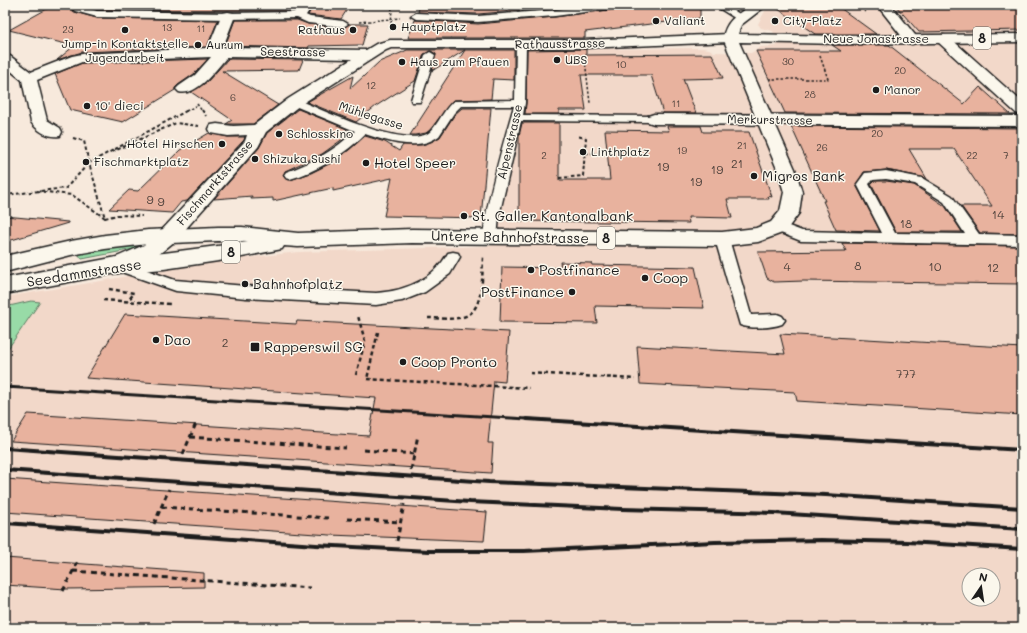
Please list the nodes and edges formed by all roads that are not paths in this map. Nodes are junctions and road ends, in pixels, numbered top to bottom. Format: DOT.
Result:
graph roads {
  1 [pos="72,5"];
  2 [pos="537,5"];
  3 [pos="615,5"];
  4 [pos="718,5"];
  5 [pos="760,5"];
  6 [pos="884,5"];
  7 [pos="303,10"];
  8 [pos="543,14"];
  9 [pos="228,16"];
  10 [pos="416,16"];
  11 [pos="741,18"];
  12 [pos="343,24"];
  13 [pos="730,38"];
  14 [pos="1022,38"];
  15 [pos="943,39"];
  16 [pos="912,40"];
  17 [pos="390,44"];
  18 [pos="521,44"];
  19 [pos="219,51"];
  20 [pos="370,55"];
  21 [pos="430,55"];
  22 [pos="5,59"];
  23 [pos="29,78"];
  24 [pos="184,89"];
  25 [pos="416,100"];
  26 [pos="294,102"];
  27 [pos="520,104"];
  28 [pos="1022,110"];
  29 [pos="517,118"];
  30 [pos="654,119"];
  31 [pos="766,120"];
  32 [pos="1022,122"];
  33 [pos="217,128"];
  34 [pos="259,129"];
  35 [pos="363,129"];
  36 [pos="54,132"];
  37 [pos="290,175"];
  38 [pos="778,227"];
  39 [pos="218,234"];
  40 [pos="168,236"];
  41 [pos="891,238"];
  42 [pos="722,239"];
  43 [pos="975,239"];
  44 [pos="298,240"];
  45 [pos="1022,240"];
  46 [pos="486,246"];
  47 [pos="452,257"];
  48 [pos="164,261"];
  49 [pos="5,264"];
  50 [pos="117,265"];
  51 [pos="5,286"];
  52 [pos="777,320"];
  1 -- 9 [label="lane"];
  2 -- 8 [label="lane"];
  3 -- 8 [label="lane"];
  4 -- 11 [label="lane"];
  5 -- 11 [label="street"];
  6 -- 16 [label="street"];
  7 -- 9 [label="lane"];
  7 -- 12 [label="lane"];
  8 -- 10 [label="lane"];
  9 -- 19 [label="street"];
  11 -- 13 [label="street"];
  13 -- 16 [label="street, Neue Jonastrasse / 8"];
  13 -- 18 [label="street, Rathausstrasse"];
  13 -- 31 [label="street"];
  14 -- 15 [label="street, Neue Jonastrasse / 8"];
  15 -- 16 [label="street, Neue Jonastrasse / 8"];
  15 -- 28 [label="street"];
  17 -- 18 [label="street, Rathausstrasse"];
  17 -- 20 [label="street, Fischmarktstrasse"];
  18 -- 27 [label="lane, Alpenstrasse"];
  19 -- 20 [label="street, Seestrasse"];
  19 -- 23 [label="street, Seestrasse"];
  19 -- 24 [label="street"];
  20 -- 26 [label="street, Fischmarktstrasse"];
  21 -- 25 [label="lane"];
  22 -- 23 [label="street"];
  23 -- 36 [label="street"];
  26 -- 34 [label="street, Fischmarktstrasse"];
  26 -- 35 [label="lane, Mühlegasse"];
  27 -- 29 [label="lane, Alpenstrasse"];
  27 -- 35 [label="lane, Mühlegasse"];
  29 -- 30 [label="lane, Merkurstrasse"];
  29 -- 46 [label="lane, Alpenstrasse"];
  30 -- 31 [label="street, Merkurstrasse"];
  31 -- 32 [label="street, Merkurstrasse"];
  31 -- 38 [label="street"];
  33 -- 34 [label="street"];
  34 -- 40 [label="street, Fischmarktstrasse"];
  35 -- 37 [label="lane"];
  38 -- 41 [label="lane"];
  38 -- 42 [label="street, Untere Bahnhofstrasse / 8"];
  39 -- 40 [label="street, Seedammstrasse / 8"];
  39 -- 44 [label="street, Untere Bahnhofstrasse / 8"];
  40 -- 49 [label="street, Seedammstrasse / 8"];
  40 -- 50 [label="street, Fischmarktstrasse"];
  41 -- 43 [label="lane"];
  41 -- 43 [label="lane"];
  42 -- 46 [label="street, Untere Bahnhofstrasse / 8"];
  42 -- 52 [label="lane"];
  43 -- 45 [label="lane"];
  44 -- 46 [label="street, Untere Bahnhofstrasse / 8"];
  44 -- 48 [label="street, Untere Bahnhofstrasse / 8"];
  47 -- 50 [label="lane"];
  48 -- 50 [label="street, Seedammstrasse / 8"];
  50 -- 51 [label="street, Seedammstrasse / 8"];
}
